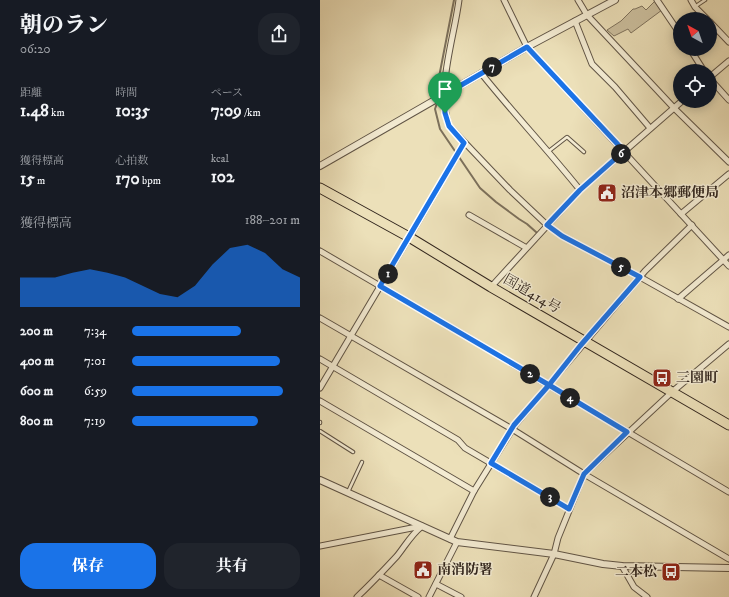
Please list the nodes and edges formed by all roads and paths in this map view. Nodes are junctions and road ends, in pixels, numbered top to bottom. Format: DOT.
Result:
graph roads {
  1 [pos="459,0"];
  2 [pos="504,0"];
  3 [pos="578,0"];
  4 [pos="615,0"];
  5 [pos="657,0"];
  6 [pos="691,0"];
  7 [pos="705,0"];
  8 [pos="695,7"];
  9 [pos="700,12"];
  10 [pos="587,14"];
  11 [pos="575,21"];
  12 [pos="673,24"];
  13 [pos="717,29"];
  14 [pos="729,42"];
  15 [pos="527,47"];
  16 [pos="729,60"];
  17 [pos="717,71"];
  18 [pos="481,73"];
  19 [pos="717,86"];
  20 [pos="444,95"];
  21 [pos="729,100"];
  22 [pos="673,107"];
  23 [pos="674,108"];
  24 [pos="650,128"];
  25 [pos="464,143"];
  26 [pos="549,151"];
  27 [pos="624,151"];
  28 [pos="584,152"];
  29 [pos="729,162"];
  30 [pos="320,166"];
  31 [pos="729,174"];
  32 [pos="320,188"];
  33 [pos="580,190"];
  34 [pos="468,214"];
  35 [pos="681,214"];
  36 [pos="547,225"];
  37 [pos="692,225"];
  38 [pos="409,237"];
  39 [pos="525,248"];
  40 [pos="320,251"];
  41 [pos="729,255"];
  42 [pos="724,260"];
  43 [pos="729,266"];
  44 [pos="640,277"];
  45 [pos="380,286"];
  46 [pos="491,287"];
  47 [pos="678,299"];
  48 [pos="320,318"];
  49 [pos="729,327"];
  50 [pos="352,336"];
  51 [pos="585,341"];
  52 [pos="729,344"];
  53 [pos="320,360"];
  54 [pos="333,367"];
  55 [pos="549,385"];
  56 [pos="320,388"];
  57 [pos="672,392"];
  58 [pos="320,401"];
  59 [pos="729,425"];
  60 [pos="512,430"];
  61 [pos="320,431"];
  62 [pos="627,432"];
  63 [pos="353,452"];
  64 [pos="362,462"];
  65 [pos="491,463"];
  66 [pos="584,474"];
  67 [pos="320,480"];
  68 [pos="474,491"];
  69 [pos="348,492"];
  70 [pos="729,492"];
  71 [pos="569,509"];
  72 [pos="422,526"];
  73 [pos="450,539"];
  74 [pos="457,542"];
  75 [pos="320,546"];
  76 [pos="554,554"];
  77 [pos="729,559"];
  78 [pos="622,566"];
  79 [pos="729,568"];
  80 [pos="379,575"];
  81 [pos="436,584"];
  82 [pos="644,596"];
  83 [pos="357,597"];
  84 [pos="418,597"];
  85 [pos="429,597"];
  86 [pos="461,597"];
  87 [pos="534,597"];
  1 -- 20 [label="street"];
  2 -- 15 [label="street"];
  3 -- 10 [label="street"];
  4 -- 10 [label="street"];
  5 -- 12 [label="street"];
  6 -- 8 [label="street"];
  7 -- 8 [label="lane"];
  8 -- 9 [label="street"];
  10 -- 11 [label="street"];
  10 -- 22 [label="street"];
  11 -- 15 [label="street"];
  11 -- 24 [label="street"];
  13 -- 14 [label="street"];
  15 -- 18 [label="street"];
  15 -- 27 [label="street"];
  16 -- 17 [label="street"];
  18 -- 20 [label="street"];
  18 -- 26 [label="street"];
  19 -- 21 [label="street"];
  20 -- 25 [label="street"];
  20 -- 30 [label="street"];
  23 -- 24 [label="street"];
  23 -- 29 [label="street"];
  24 -- 27 [label="street"];
  25 -- 36 [label="street"];
  25 -- 38 [label="street"];
  26 -- 28 [label="lane"];
  26 -- 33 [label="street"];
  27 -- 33 [label="street"];
  27 -- 35 [label="street"];
  31 -- 35 [label="street"];
  32 -- 38 [label="highway, 国道414号"];
  33 -- 36 [label="street"];
  34 -- 39 [label="street"];
  35 -- 37 [label="street"];
  36 -- 39 [label="street"];
  36 -- 44 [label="street"];
  37 -- 42 [label="street"];
  37 -- 44 [label="street"];
  38 -- 45 [label="street"];
  38 -- 46 [label="highway, 国道414号"];
  39 -- 46 [label="street"];
  40 -- 45 [label="street"];
  41 -- 42 [label="street"];
  42 -- 43 [label="street"];
  42 -- 47 [label="street"];
  44 -- 47 [label="street"];
  44 -- 51 [label="street"];
  45 -- 50 [label="street"];
  45 -- 55 [label="street"];
  46 -- 51 [label="highway, 国道414号"];
  47 -- 49 [label="street"];
  48 -- 50 [label="street"];
  50 -- 54 [label="street"];
  50 -- 60 [label="street"];
  51 -- 55 [label="street"];
  51 -- 57 [label="highway, 国道414号"];
  52 -- 57 [label="street"];
  53 -- 54 [label="street"];
  54 -- 56 [label="street"];
  54 -- 65 [label="street"];
  55 -- 60 [label="street"];
  55 -- 62 [label="street"];
  57 -- 59 [label="highway, 国道414号"];
  57 -- 62 [label="street"];
  58 -- 68 [label="street"];
  60 -- 65 [label="street"];
  60 -- 66 [label="street"];
  61 -- 63 [label="lane"];
  62 -- 66 [label="street"];
  62 -- 70 [label="street"];
  64 -- 69 [label="lane"];
  65 -- 68 [label="street"];
  65 -- 71 [label="street"];
  66 -- 71 [label="street"];
  66 -- 77 [label="street"];
  67 -- 69 [label="street"];
  68 -- 73 [label="street"];
  69 -- 72 [label="street"];
  71 -- 76 [label="street"];
  72 -- 73 [label="street"];
  72 -- 75 [label="street"];
  72 -- 80 [label="street"];
  73 -- 74 [label="street"];
  74 -- 76 [label="street"];
  74 -- 81 [label="street"];
  76 -- 78 [label="street"];
  76 -- 87 [label="street"];
  78 -- 79 [label="street"];
  78 -- 82 [label="street"];
  80 -- 83 [label="street"];
  80 -- 84 [label="street"];
  81 -- 85 [label="street"];
  81 -- 86 [label="street"];
}
